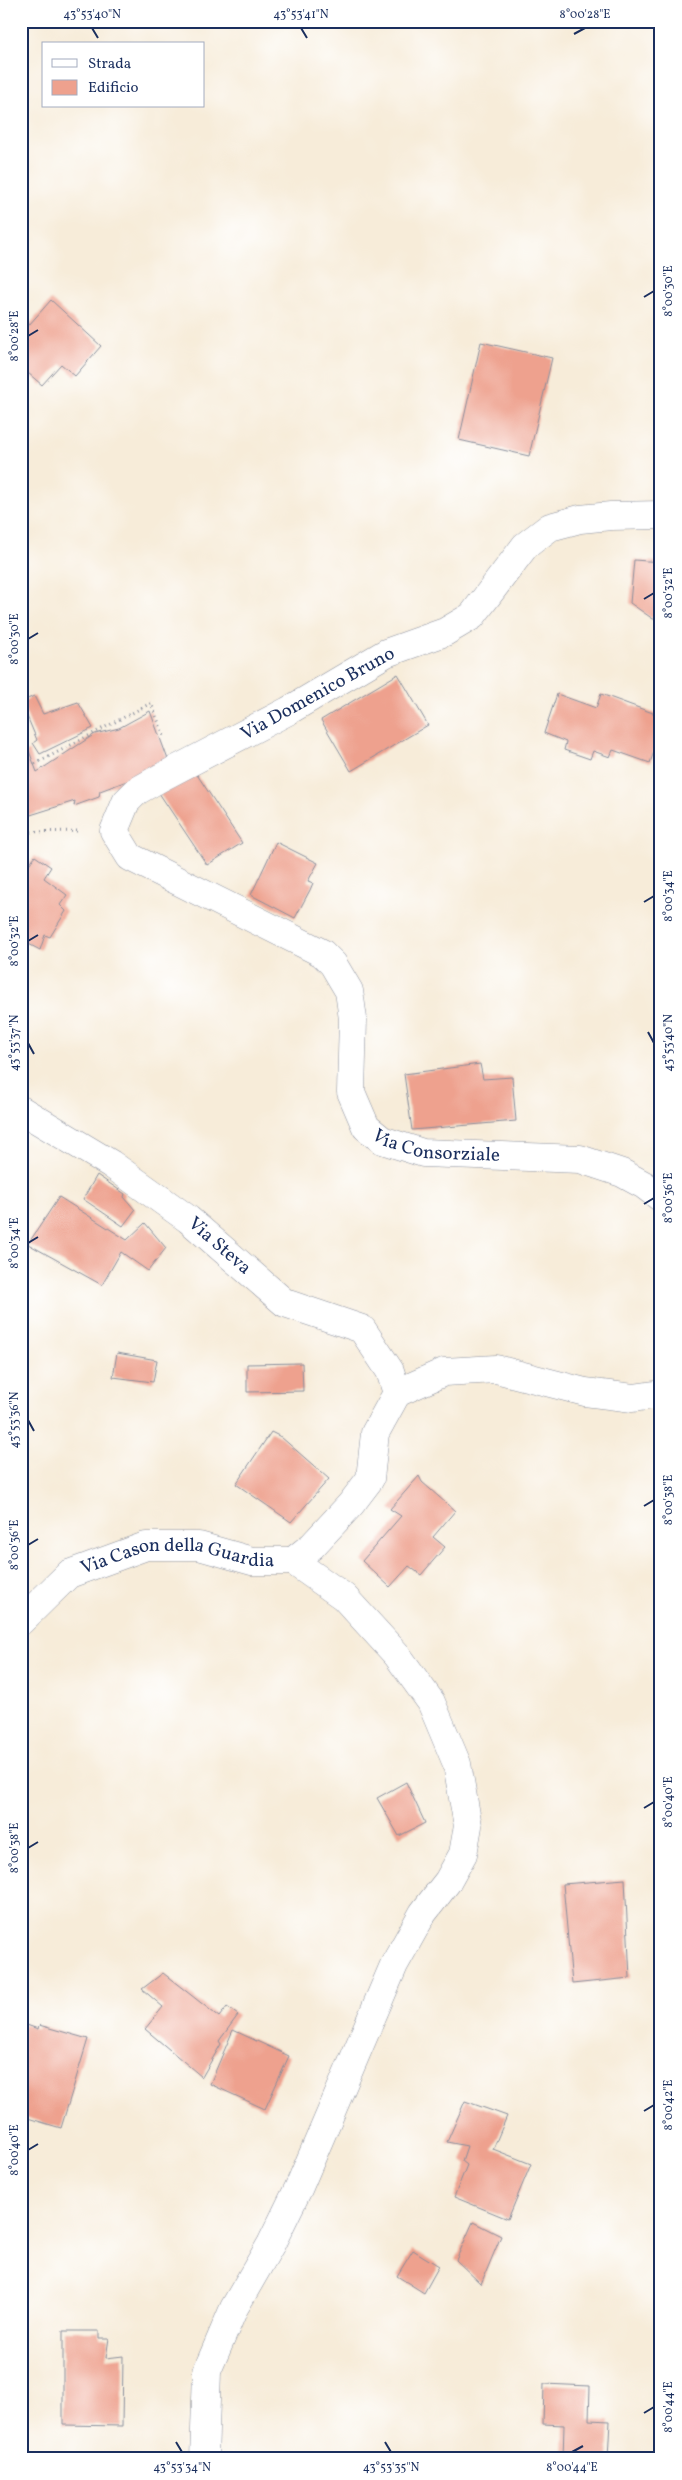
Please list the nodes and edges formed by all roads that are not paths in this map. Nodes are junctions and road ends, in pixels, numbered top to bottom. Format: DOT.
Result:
graph roads {
  1 [pos="661,515"];
  2 [pos="114,830"];
  3 [pos="21,1110"];
  4 [pos="661,1198"];
  5 [pos="397,1393"];
  6 [pos="661,1394"];
  7 [pos="293,1561"];
  8 [pos="21,1621"];
  9 [pos="204,2459"];
  1 -- 2 [label="street, Via Domenico Bruno"];
  2 -- 4 [label="street, Via Consorziale"];
  3 -- 5 [label="street, Via Steva"];
  5 -- 6 [label="street"];
  5 -- 7 [label="street"];
  7 -- 8 [label="street, Via Cason della Guardia"];
  7 -- 9 [label="street"];
}
